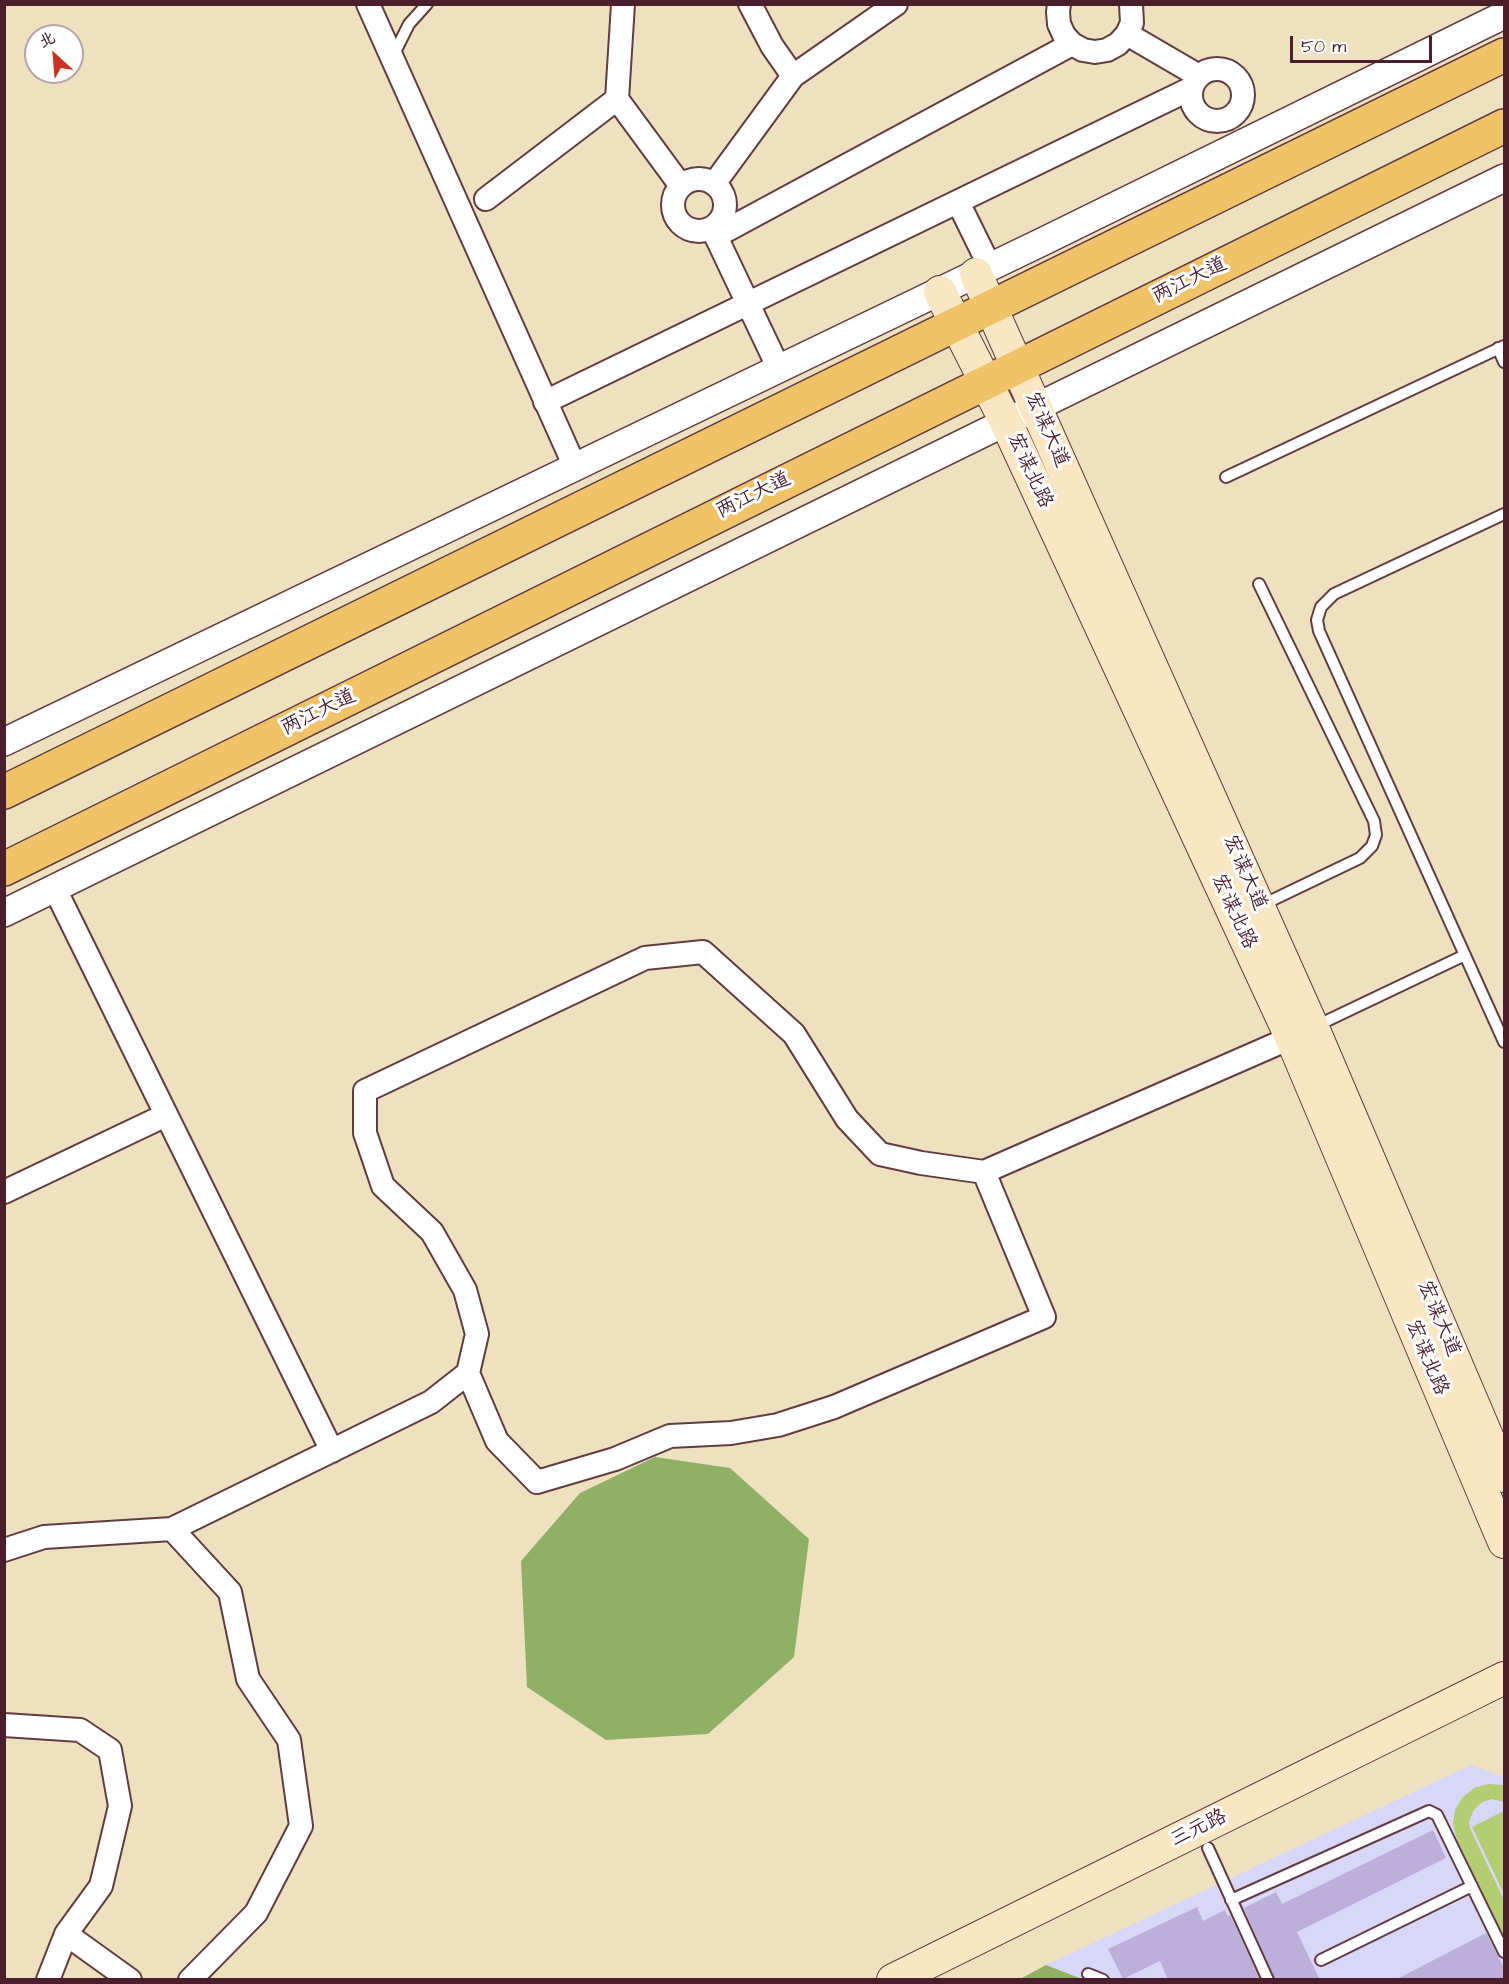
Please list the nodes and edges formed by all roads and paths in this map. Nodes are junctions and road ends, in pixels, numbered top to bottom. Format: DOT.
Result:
graph roads {
  1 [pos="368,4"];
  2 [pos="427,4"];
  3 [pos="623,4"];
  4 [pos="750,4"];
  5 [pos="896,4"];
  6 [pos="1059,4"];
  7 [pos="1131,4"];
  8 [pos="1504,15"];
  9 [pos="1127,34"];
  10 [pos="1072,44"];
  11 [pos="1504,55"];
  12 [pos="392,57"];
  13 [pos="793,76"];
  14 [pos="1196,82"];
  15 [pos="617,99"];
  16 [pos="1232,116"];
  17 [pos="1504,126"];
  18 [pos="1245,142"];
  19 [pos="1504,178"];
  20 [pos="714,184"];
  21 [pos="681,186"];
  22 [pos="486,199"];
  23 [pos="958,202"];
  24 [pos="714,232"];
  25 [pos="983,271"];
  26 [pos="940,292"];
  27 [pos="748,304"];
  28 [pos="991,308"];
  29 [pos="956,324"];
  30 [pos="1501,347"];
  31 [pos="1504,362"];
  32 [pos="1017,366"];
  33 [pos="779,369"];
  34 [pos="985,382"];
  35 [pos="546,402"];
  36 [pos="1036,408"];
  37 [pos="1006,422"];
  38 [pos="574,467"];
  39 [pos="1226,477"];
  40 [pos="1504,514"];
  41 [pos="1259,584"];
  42 [pos="4,742"];
  43 [pos="4,792"];
  44 [pos="4,869"];
  45 [pos="55,889"];
  46 [pos="1259,906"];
  47 [pos="4,913"];
  48 [pos="1465,955"];
  49 [pos="1302,1033"];
  50 [pos="1504,1042"];
  51 [pos="166,1115"];
  52 [pos="984,1172"];
  53 [pos="4,1192"];
  54 [pos="468,1373"];
  55 [pos="332,1451"];
  56 [pos="1504,1476"];
  57 [pos="172,1529"];
  58 [pos="1504,1542"];
  59 [pos="4,1550"];
  60 [pos="1504,1678"];
  61 [pos="1504,1701"];
  62 [pos="4,1725"];
  63 [pos="1208,1848"];
  64 [pos="1472,1886"];
  65 [pos="1231,1900"];
  66 [pos="66,1934"];
  67 [pos="1504,1952"];
  68 [pos="1321,1960"];
  69 [pos="1088,1974"];
  70 [pos="48,1980"];
  71 [pos="130,1980"];
  72 [pos="190,1980"];
  73 [pos="893,1980"];
  74 [pos="934,1980"];
  75 [pos="1103,1980"];
  76 [pos="1268,1980"];
  1 -- 12 [label="street"];
  2 -- 12 [label="lane"];
  3 -- 15 [label="street"];
  4 -- 13 [label="street"];
  5 -- 13 [label="street"];
  6 -- 10 [label="street"];
  7 -- 9 [label="street"];
  8 -- 18 [label="street"];
  9 -- 10 [label="street"];
  9 -- 14 [label="street"];
  10 -- 24 [label="street"];
  11 -- 28 [label="highway"];
  12 -- 35 [label="street"];
  13 -- 20 [label="street"];
  14 -- 16 [label="street"];
  14 -- 16 [label="street"];
  14 -- 23 [label="street"];
  15 -- 21 [label="street"];
  15 -- 22 [label="street"];
  16 -- 18 [label="street"];
  17 -- 32 [label="highway, 两江大道"];
  18 -- 25 [label="street"];
  19 -- 36 [label="street"];
  20 -- 21 [label="street"];
  20 -- 24 [label="street"];
  21 -- 24 [label="street"];
  23 -- 25 [label="street"];
  23 -- 27 [label="street"];
  24 -- 27 [label="street"];
  25 -- 26 [label="street"];
  25 -- 28 [label="main road, 宏谋大道"];
  26 -- 29 [label="main road, 宏谋北路"];
  26 -- 33 [label="street"];
  27 -- 33 [label="street"];
  27 -- 35 [label="street"];
  28 -- 29 [label="highway"];
  28 -- 32 [label="main road, 宏谋大道"];
  29 -- 34 [label="main road, 宏谋北路"];
  29 -- 43 [label="highway"];
  30 -- 31 [label="lane"];
  30 -- 39 [label="lane"];
  32 -- 34 [label="highway, 两江大道"];
  32 -- 36 [label="main road, 宏谋大道"];
  33 -- 38 [label="street"];
  34 -- 37 [label="main road, 宏谋北路"];
  34 -- 44 [label="highway, 两江大道"];
  35 -- 38 [label="street"];
  36 -- 37 [label="street"];
  36 -- 46 [label="main road, 宏谋大道"];
  37 -- 45 [label="street"];
  37 -- 49 [label="main road, 宏谋北路"];
  38 -- 42 [label="street"];
  40 -- 48 [label="lane"];
  41 -- 46 [label="lane"];
  45 -- 47 [label="street"];
  45 -- 51 [label="street"];
  46 -- 49 [label="main road, 宏谋大道"];
  48 -- 49 [label="lane"];
  48 -- 50 [label="lane"];
  49 -- 52 [label="street"];
  49 -- 56 [label="main road, 宏谋大道"];
  49 -- 58 [label="main road, 宏谋北路"];
  51 -- 53 [label="street"];
  51 -- 55 [label="street"];
  52 -- 54 [label="street"];
  52 -- 54 [label="street"];
  54 -- 55 [label="street"];
  55 -- 57 [label="street"];
  57 -- 59 [label="street"];
  57 -- 72 [label="street"];
  60 -- 73 [label="main road, 三元路"];
  61 -- 63 [label="main road, 三元路"];
  62 -- 66 [label="street"];
  63 -- 65 [label="lane"];
  63 -- 74 [label="main road, 三元路"];
  64 -- 65 [label="lane"];
  64 -- 67 [label="lane"];
  64 -- 68 [label="lane"];
  65 -- 76 [label="lane"];
  66 -- 70 [label="street"];
  66 -- 71 [label="street"];
  69 -- 75 [label="lane"];
}
